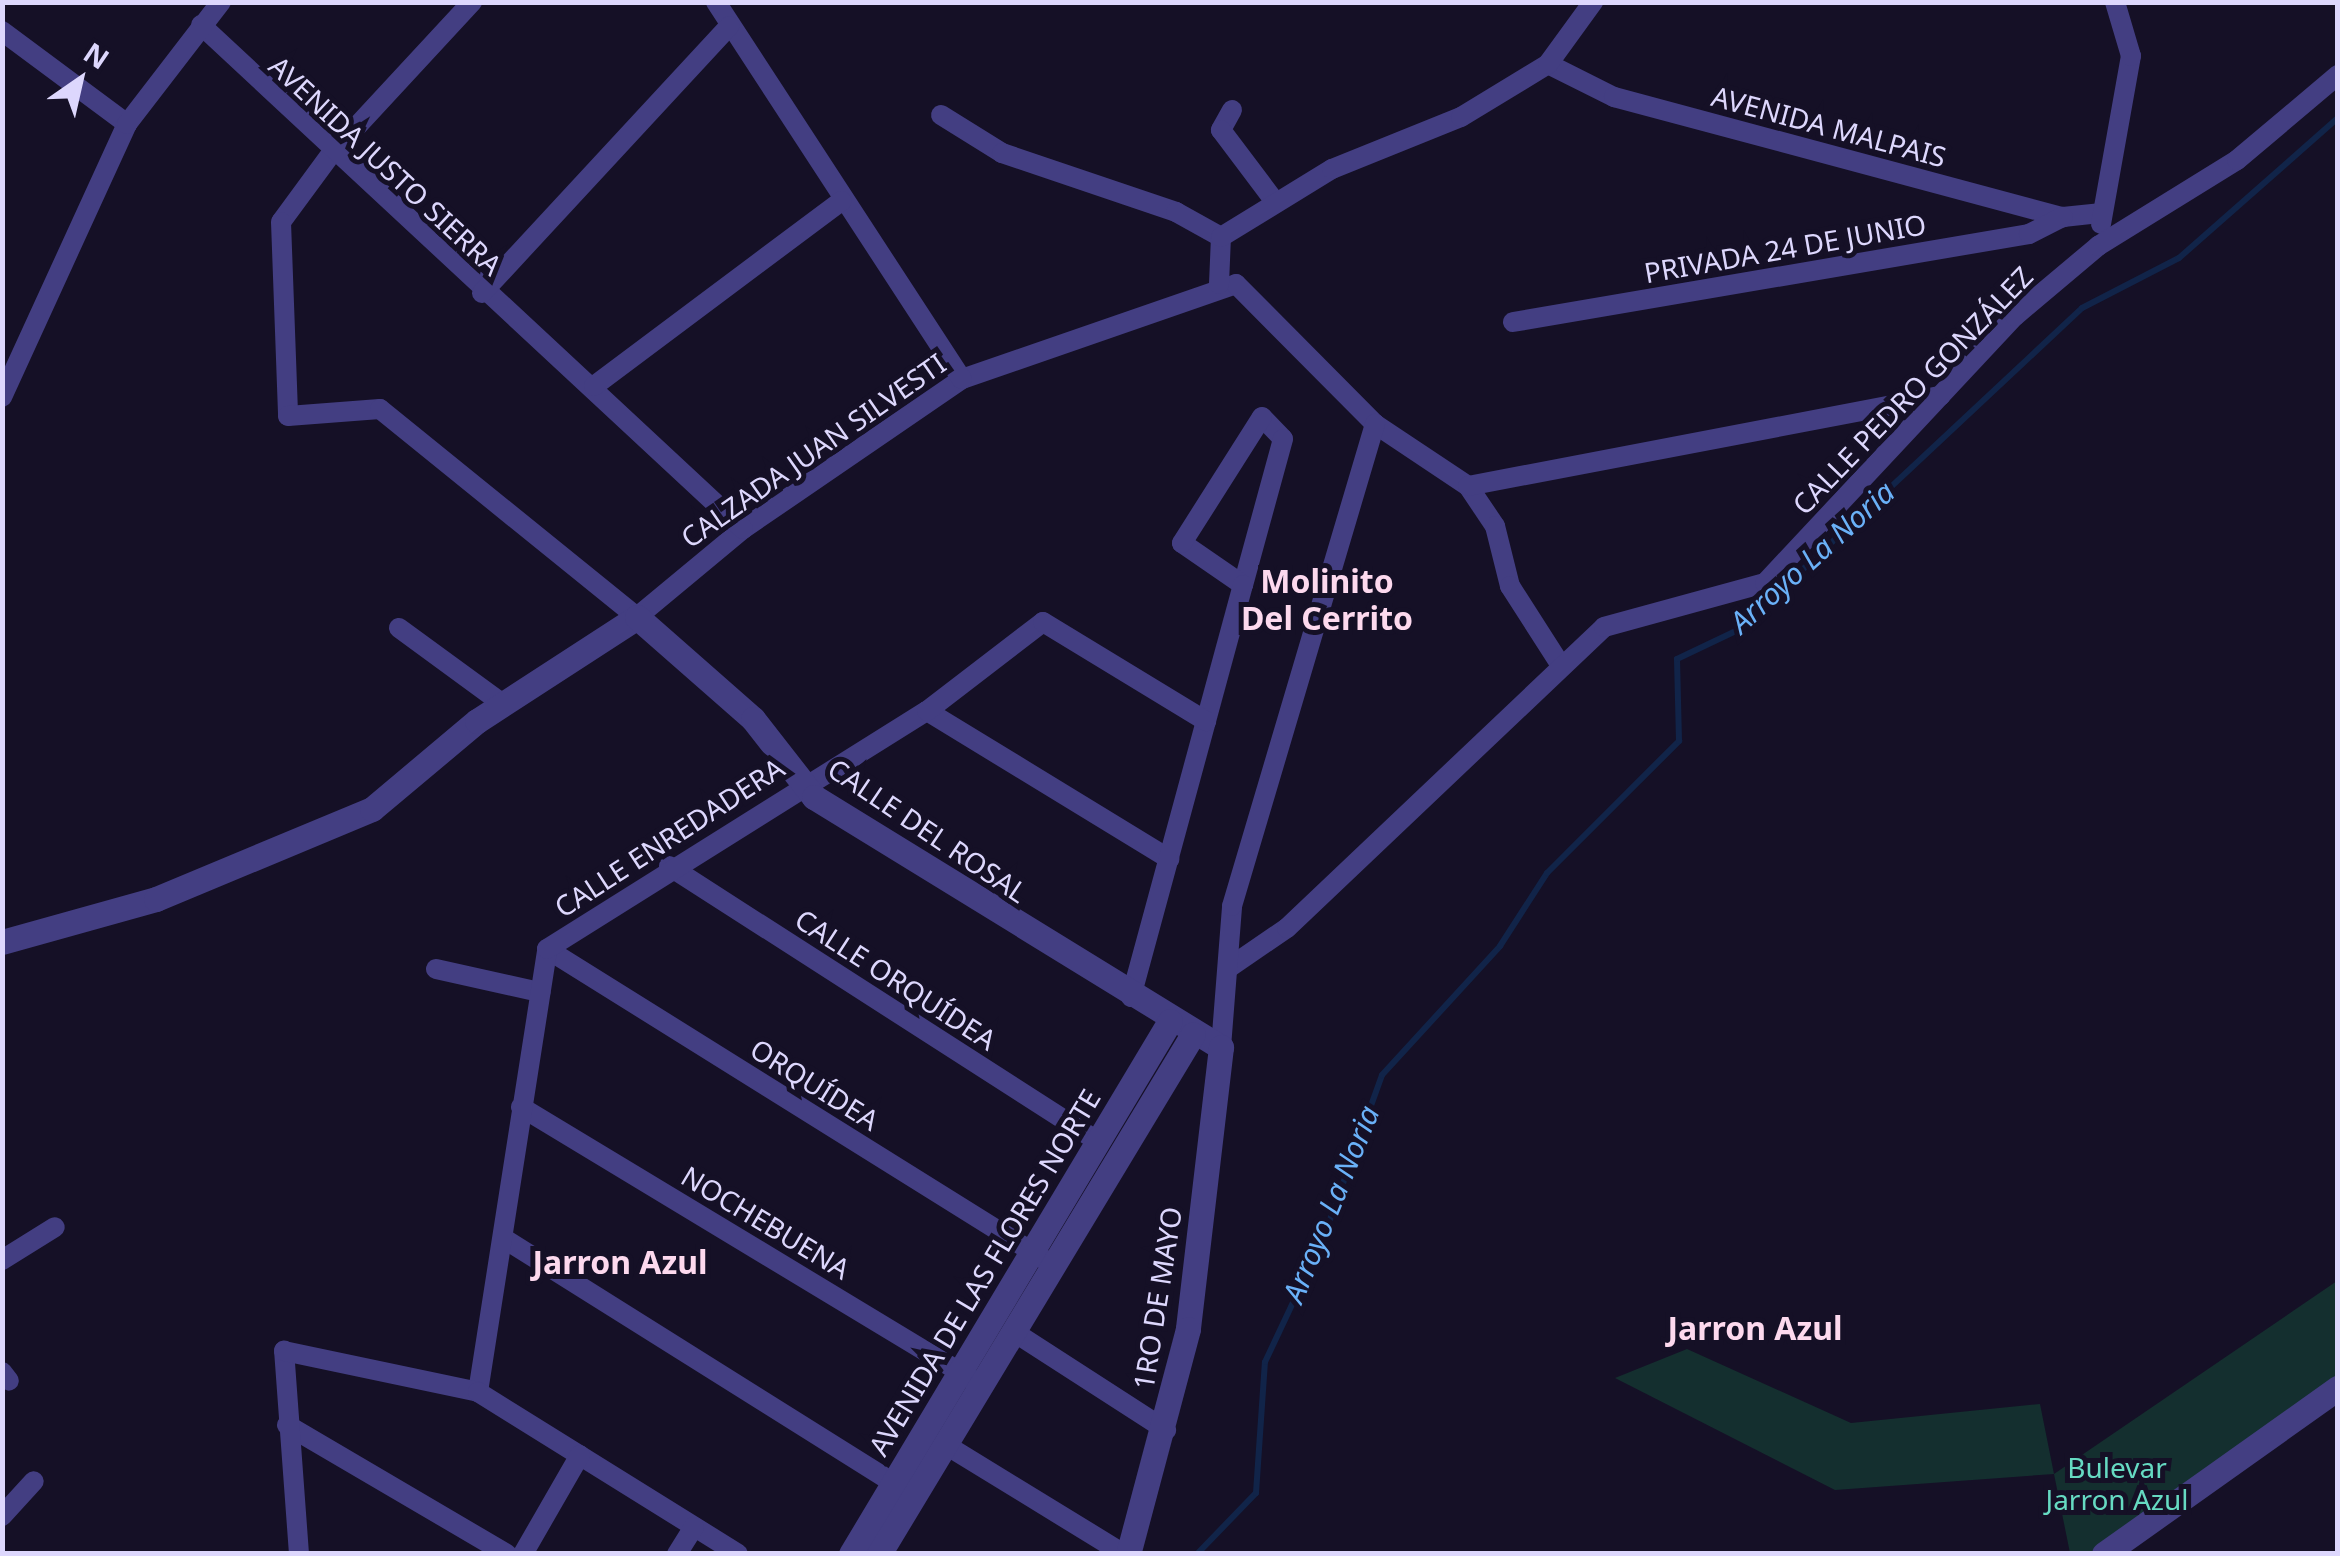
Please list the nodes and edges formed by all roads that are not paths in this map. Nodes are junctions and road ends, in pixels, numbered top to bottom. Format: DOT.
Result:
graph roads {
  1 [pos="221,2"];
  2 [pos="472,2"];
  3 [pos="716,2"];
  4 [pos="1593,2"];
  5 [pos="2115,2"];
  6 [pos="201,25"];
  7 [pos="729,26"];
  8 [pos="2,31"];
  9 [pos="1548,64"];
  10 [pos="2338,74"];
  11 [pos="1232,110"];
  12 [pos="940,115"];
  13 [pos="127,124"];
  14 [pos="330,154"];
  15 [pos="842,201"];
  16 [pos="1276,203"];
  17 [pos="2102,213"];
  18 [pos="2063,216"];
  19 [pos="1220,236"];
  20 [pos="2098,246"];
  21 [pos="1219,284"];
  22 [pos="482,293"];
  23 [pos="1513,322"];
  24 [pos="962,379"];
  25 [pos="594,386"];
  26 [pos="1940,396"];
  27 [pos="2,397"];
  28 [pos="1375,424"];
  29 [pos="1468,486"];
  30 [pos="742,529"];
  31 [pos="1243,585"];
  32 [pos="637,617"];
  33 [pos="399,628"];
  34 [pos="1558,660"];
  35 [pos="503,704"];
  36 [pos="928,711"];
  37 [pos="1206,721"];
  38 [pos="802,783"];
  39 [pos="1169,858"];
  40 [pos="668,866"];
  41 [pos="2,942"];
  42 [pos="547,950"];
  43 [pos="1230,966"];
  44 [pos="436,969"];
  45 [pos="540,992"];
  46 [pos="1132,997"];
  47 [pos="1182,1028"];
  48 [pos="1221,1047"];
  49 [pos="521,1107"];
  50 [pos="1094,1139"];
  51 [pos="55,1228"];
  52 [pos="503,1238"];
  53 [pos="1026,1248"];
  54 [pos="2,1260"];
  55 [pos="1054,1266"];
  56 [pos="1014,1332"];
  57 [pos="959,1370"];
  58 [pos="981,1386"];
  59 [pos="2338,1388"];
  60 [pos="478,1392"];
  61 [pos="287,1424"];
  62 [pos="1166,1430"];
  63 [pos="946,1446"];
  64 [pos="580,1455"];
  65 [pos="34,1480"];
  66 [pos="894,1483"];
  67 [pos="2,1516"];
  68 [pos="694,1527"];
  69 [pos="299,1554"];
  70 [pos="507,1554"];
  71 [pos="523,1554"];
  72 [pos="678,1554"];
  73 [pos="738,1554"];
  74 [pos="851,1554"];
  75 [pos="879,1554"];
  76 [pos="1126,1554"];
  77 [pos="2104,1554"];
  1 -- 6 [label="street"];
  2 -- 14 [label="street"];
  3 -- 7 [label="street"];
  4 -- 9 [label="street"];
  5 -- 17 [label="street"];
  6 -- 13 [label="street"];
  6 -- 14 [label="street, AVENIDA JUSTO SIERRA"];
  7 -- 15 [label="street"];
  7 -- 22 [label="street"];
  8 -- 13 [label="street"];
  9 -- 16 [label="street"];
  9 -- 18 [label="street, AVENIDA MALPAIS"];
  10 -- 20 [label="street, CALLE PEDRO GONZÁLEZ"];
  11 -- 16 [label="street"];
  12 -- 19 [label="street"];
  13 -- 27 [label="street"];
  14 -- 22 [label="street, AVENIDA JUSTO SIERRA"];
  14 -- 32 [label="street"];
  15 -- 24 [label="street"];
  15 -- 25 [label="street"];
  16 -- 19 [label="street"];
  17 -- 18 [label="street, AVENIDA MALPAIS"];
  17 -- 20 [label="street"];
  18 -- 23 [label="street, PRIVADA 24 DE JUNIO"];
  19 -- 21 [label="street"];
  20 -- 26 [label="street, CALLE PEDRO GONZÁLEZ"];
  21 -- 24 [label="street, CALZADA JUAN SILVESTI"];
  21 -- 28 [label="street"];
  22 -- 25 [label="street, AVENIDA JUSTO SIERRA"];
  24 -- 30 [label="street, CALZADA JUAN SILVESTI"];
  25 -- 30 [label="street, AVENIDA JUSTO SIERRA"];
  26 -- 29 [label="street"];
  26 -- 34 [label="street, CALLE PEDRO GONZÁLEZ"];
  28 -- 29 [label="street"];
  28 -- 43 [label="street"];
  29 -- 34 [label="street"];
  30 -- 32 [label="street, CALZADA JUAN SILVESTI"];
  31 -- 31 [label="street"];
  31 -- 37 [label="street"];
  32 -- 35 [label="street, CALZADA JUAN SILVESTI"];
  32 -- 38 [label="street, CALLE DEL ROSAL"];
  33 -- 35 [label="street"];
  34 -- 43 [label="street"];
  35 -- 41 [label="street, CALZADA JUAN SILVESTI"];
  36 -- 37 [label="street, CALLE ENREDADERA"];
  36 -- 38 [label="street, CALLE ENREDADERA"];
  36 -- 39 [label="street"];
  37 -- 39 [label="street"];
  38 -- 40 [label="street, CALLE ENREDADERA"];
  38 -- 46 [label="street, CALLE DEL ROSAL"];
  39 -- 46 [label="street"];
  40 -- 42 [label="street, CALLE ENREDADERA"];
  40 -- 50 [label="street, CALLE ORQUÍDEA"];
  42 -- 45 [label="street, CALLE ENREDADERA"];
  42 -- 53 [label="street, ORQUÍDEA"];
  43 -- 48 [label="street"];
  44 -- 45 [label="street"];
  45 -- 49 [label="street, CALLE ENREDADERA"];
  46 -- 47 [label="street, CALLE DEL ROSAL"];
  47 -- 48 [label="street, CALLE DEL ROSAL"];
  47 -- 50 [label="street, AVENIDA DE LAS FLORES NORTE"];
  47 -- 55 [label="street, AVENIDA DE LAS FLORES NORTE"];
  48 -- 62 [label="street, 1RO DE MAYO"];
  49 -- 52 [label="street, CALLE ENREDADERA"];
  49 -- 57 [label="street, NOCHEBUENA"];
  50 -- 53 [label="street, AVENIDA DE LAS FLORES NORTE"];
  51 -- 54 [label="street"];
  52 -- 60 [label="street, CALLE ENREDADERA"];
  52 -- 66 [label="street"];
  53 -- 55 [label="street, ORQUÍDEA"];
  53 -- 57 [label="street, AVENIDA DE LAS FLORES NORTE"];
  55 -- 56 [label="street, AVENIDA DE LAS FLORES NORTE"];
  56 -- 58 [label="street, AVENIDA DE LAS FLORES NORTE"];
  56 -- 62 [label="street"];
  57 -- 58 [label="street, NOCHEBUENA"];
  57 -- 66 [label="street, AVENIDA DE LAS FLORES NORTE"];
  58 -- 63 [label="street, AVENIDA DE LAS FLORES NORTE"];
  59 -- 77 [label="street"];
  60 -- 61 [label="street"];
  60 -- 64 [label="street"];
  61 -- 69 [label="street"];
  61 -- 70 [label="street"];
  62 -- 76 [label="street, 1RO DE MAYO"];
  63 -- 75 [label="street, AVENIDA DE LAS FLORES NORTE"];
  63 -- 76 [label="street"];
  64 -- 68 [label="street"];
  64 -- 71 [label="street"];
  65 -- 67 [label="street"];
  66 -- 74 [label="street, AVENIDA DE LAS FLORES NORTE"];
  68 -- 72 [label="street"];
  68 -- 73 [label="street"];
}
